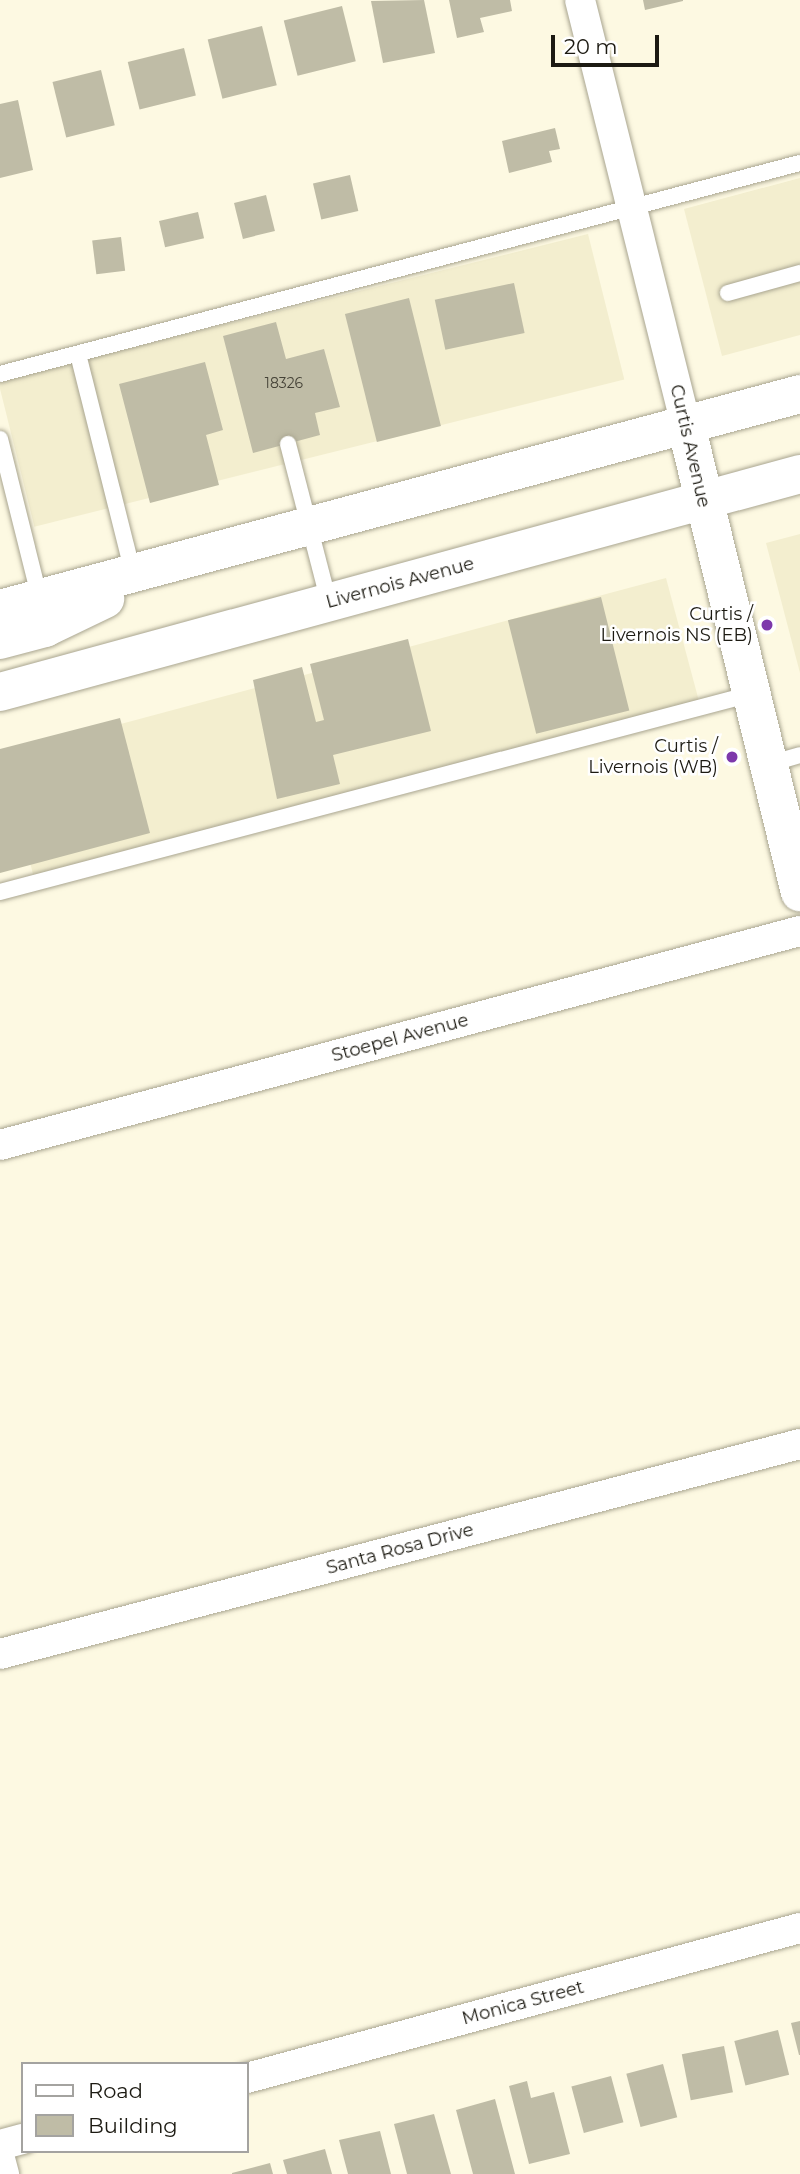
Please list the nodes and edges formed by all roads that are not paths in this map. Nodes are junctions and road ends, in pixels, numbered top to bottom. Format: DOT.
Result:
graph roads {
  1 [pos="580,0"];
  2 [pos="800,163"];
  3 [pos="632,208"];
  4 [pos="800,273"];
  5 [pos="728,293"];
  6 [pos="78,354"];
  7 [pos="0,374"];
  8 [pos="800,394"];
  9 [pos="686,425"];
  10 [pos="0,439"];
  11 [pos="288,444"];
  12 [pos="800,474"];
  13 [pos="703,500"];
  14 [pos="310,525"];
  15 [pos="188,559"];
  16 [pos="133,573"];
  17 [pos="40,598"];
  18 [pos="329,602"];
  19 [pos="0,609"];
  20 [pos="0,640"];
  21 [pos="0,692"];
  22 [pos="751,694"];
  23 [pos="784,760"];
  24 [pos="0,892"];
  25 [pos="800,892"];
  26 [pos="800,931"];
  27 [pos="0,1145"];
  28 [pos="800,1444"];
  29 [pos="0,1654"];
  30 [pos="800,1928"];
  31 [pos="248,2078"];
  32 [pos="21,2140"];
  33 [pos="0,2145"];
  34 [pos="0,2159"];
  35 [pos="4,2174"];
  1 -- 3 [label="street, Curtis Avenue"];
  2 -- 3 [label="lane"];
  3 -- 6 [label="lane"];
  3 -- 9 [label="street, Curtis Avenue"];
  4 -- 5 [label="lane"];
  6 -- 7 [label="lane"];
  6 -- 16 [label="lane"];
  8 -- 9 [label="street"];
  9 -- 13 [label="street, Curtis Avenue"];
  9 -- 14 [label="street"];
  10 -- 17 [label="lane"];
  11 -- 14 [label="lane"];
  12 -- 13 [label="street, Livernois Avenue"];
  13 -- 18 [label="street, Livernois Avenue"];
  13 -- 22 [label="street, Curtis Avenue"];
  14 -- 15 [label="street"];
  14 -- 18 [label="lane"];
  15 -- 16 [label="street"];
  15 -- 20 [label="street"];
  16 -- 17 [label="street"];
  17 -- 19 [label="street"];
  18 -- 21 [label="street, Livernois Avenue"];
  22 -- 23 [label="street, Curtis Avenue"];
  22 -- 24 [label="lane"];
  23 -- 25 [label="street, Curtis Avenue"];
  26 -- 27 [label="street, Stoepel Avenue"];
  28 -- 29 [label="street, Santa Rosa Drive"];
  30 -- 31 [label="street, Monica Street"];
  32 -- 33 [label="street"];
  34 -- 35 [label="street"];
}
